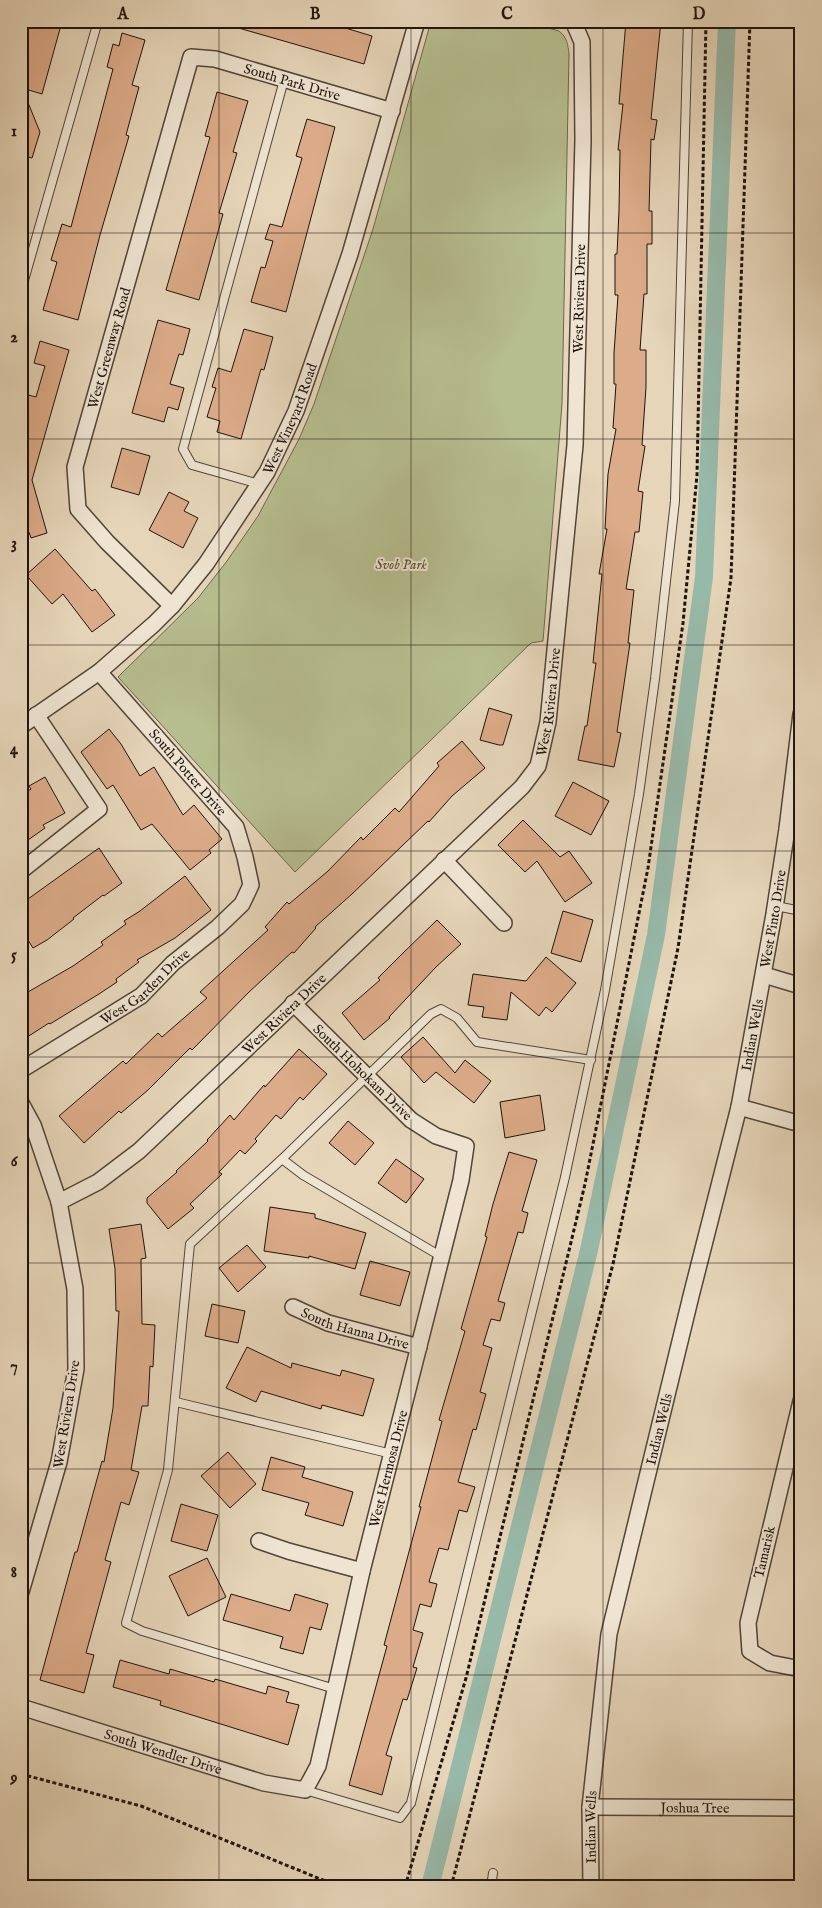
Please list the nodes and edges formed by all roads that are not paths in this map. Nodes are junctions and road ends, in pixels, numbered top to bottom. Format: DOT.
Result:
graph roads {
  1 [pos="98,21"];
  2 [pos="417,21"];
  3 [pos="573,21"];
  4 [pos="688,21"];
  5 [pos="192,58"];
  6 [pos="284,80"];
  7 [pos="392,110"];
  8 [pos="21,290"];
  9 [pos="259,484"];
  10 [pos="172,606"];
  11 [pos="100,672"];
  12 [pos="801,714"];
  13 [pos="36,715"];
  14 [pos="21,726"];
  15 [pos="794,830"];
  16 [pos="444,860"];
  17 [pos="21,871"];
  18 [pos="251,886"];
  19 [pos="776,906"];
  20 [pos="801,911"];
  21 [pos="504,923"];
  22 [pos="764,976"];
  23 [pos="801,986"];
  24 [pos="293,1004"];
  25 [pos="591,1060"];
  26 [pos="21,1070"];
  27 [pos="367,1077"];
  28 [pos="21,1104"];
  29 [pos="738,1107"];
  30 [pos="801,1124"];
  31 [pos="466,1146"];
  32 [pos="282,1159"];
  33 [pos="59,1202"];
  34 [pos="442,1257"];
  35 [pos="293,1307"];
  36 [pos="419,1347"];
  37 [pos="801,1401"];
  38 [pos="176,1402"];
  39 [pos="392,1454"];
  40 [pos="259,1541"];
  41 [pos="362,1571"];
  42 [pos="21,1592"];
  43 [pos="801,1669"];
  44 [pos="335,1689"];
  45 [pos="21,1708"];
  46 [pos="305,1790"];
  47 [pos="590,1808"];
  48 [pos="801,1808"];
  49 [pos="493,1873"];
  50 [pos="491,1887"];
  51 [pos="591,1887"];
  1 -- 8 [label="lane"];
  2 -- 7 [label="street, West Vineyard Road"];
  3 -- 16 [label="street, West Riviera Drive"];
  4 -- 25 [label="lane"];
  5 -- 6 [label="street, South Park Drive"];
  5 -- 10 [label="street, West Greenway Road"];
  6 -- 7 [label="street, South Park Drive"];
  6 -- 9 [label="lane"];
  7 -- 9 [label="street, West Vineyard Road"];
  9 -- 10 [label="street, West Vineyard Road"];
  10 -- 11 [label="street, West Vineyard Road"];
  11 -- 13 [label="street, West Vineyard Road"];
  11 -- 18 [label="street, South Potter Drive"];
  12 -- 15 [label="street, West Pinto Drive"];
  13 -- 14 [label="street, West Vineyard Road"];
  13 -- 17 [label="street"];
  15 -- 19 [label="street, West Pinto Drive"];
  16 -- 21 [label="street"];
  16 -- 24 [label="street, West Riviera Drive"];
  18 -- 26 [label="street, West Garden Drive"];
  19 -- 20 [label="lane"];
  19 -- 22 [label="street, West Pinto Drive"];
  22 -- 23 [label="street"];
  22 -- 29 [label="street, Indian Wells"];
  24 -- 27 [label="street, South Hohokam Drive"];
  24 -- 33 [label="street, West Riviera Drive"];
  25 -- 27 [label="lane"];
  25 -- 46 [label="lane"];
  27 -- 31 [label="street, South Hohokam Drive"];
  27 -- 32 [label="lane"];
  28 -- 33 [label="street, West Riviera Drive"];
  29 -- 30 [label="street"];
  29 -- 47 [label="street, Indian Wells"];
  31 -- 34 [label="street, West Hermosa Drive"];
  32 -- 34 [label="lane"];
  32 -- 38 [label="lane"];
  33 -- 42 [label="street, West Riviera Drive"];
  34 -- 36 [label="street, West Hermosa Drive"];
  35 -- 36 [label="street, South Hanna Drive"];
  36 -- 39 [label="street, West Hermosa Drive"];
  37 -- 43 [label="street, Tamarisk"];
  38 -- 39 [label="lane"];
  38 -- 44 [label="lane"];
  39 -- 41 [label="street, West Hermosa Drive"];
  40 -- 41 [label="street"];
  41 -- 44 [label="street, West Hermosa Drive"];
  44 -- 46 [label="street, West Hermosa Drive"];
  45 -- 46 [label="street, South Wendler Drive"];
  47 -- 48 [label="street, Joshua Tree"];
  47 -- 51 [label="street, Indian Wells"];
  49 -- 50 [label="lane"];
}
